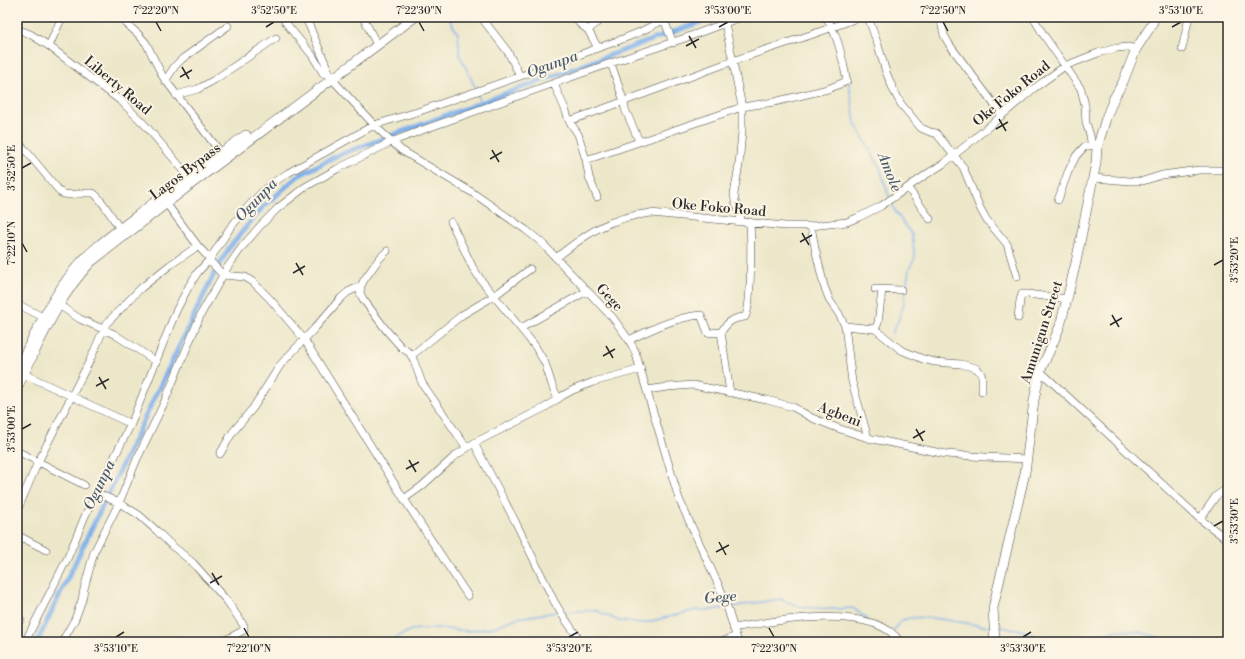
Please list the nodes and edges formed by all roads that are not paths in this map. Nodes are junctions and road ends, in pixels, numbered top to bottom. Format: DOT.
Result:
graph roads {
  1 [pos="62,17"];
  2 [pos="119,17"];
  3 [pos="282,17"];
  4 [pos="304,17"];
  5 [pos="363,17"];
  6 [pos="407,17"];
  7 [pos="415,17"];
  8 [pos="481,17"];
  9 [pos="575,17"];
  10 [pos="604,17"];
  11 [pos="741,17"];
  12 [pos="826,17"];
  13 [pos="859,17"];
  14 [pos="868,17"];
  15 [pos="940,17"];
  16 [pos="1033,17"];
  17 [pos="1155,17"];
  18 [pos="1189,17"];
  19 [pos="666,19"];
  20 [pos="725,24"];
  21 [pos="228,26"];
  22 [pos="833,28"];
  23 [pos="17,29"];
  24 [pos="588,30"];
  25 [pos="276,38"];
  26 [pos="375,41"];
  27 [pos="673,41"];
  28 [pos="49,46"];
  29 [pos="598,48"];
  30 [pos="1136,49"];
  31 [pos="1182,49"];
  32 [pos="733,61"];
  33 [pos="611,63"];
  34 [pos="1065,66"];
  35 [pos="330,76"];
  36 [pos="520,76"];
  37 [pos="166,81"];
  38 [pos="554,84"];
  39 [pos="176,95"];
  40 [pos="624,102"];
  41 [pos="742,107"];
  42 [pos="1002,115"];
  43 [pos="569,121"];
  44 [pos="376,127"];
  45 [pos="17,140"];
  46 [pos="390,141"];
  47 [pos="638,141"];
  48 [pos="1095,146"];
  49 [pos="221,153"];
  50 [pos="955,156"];
  51 [pos="586,160"];
  52 [pos="1228,170"];
  53 [pos="1094,178"];
  54 [pos="191,179"];
  55 [pos="908,188"];
  56 [pos="597,197"];
  57 [pos="1058,200"];
  58 [pos="166,203"];
  59 [pos="930,219"];
  60 [pos="741,221"];
  61 [pos="451,222"];
  62 [pos="750,222"];
  63 [pos="811,226"];
  64 [pos="120,229"];
  65 [pos="198,246"];
  66 [pos="387,251"];
  67 [pos="556,258"];
  68 [pos="210,260"];
  69 [pos="530,269"];
  70 [pos="222,274"];
  71 [pos="1017,277"];
  72 [pos="361,286"];
  73 [pos="902,290"];
  74 [pos="587,291"];
  75 [pos="494,296"];
  76 [pos="1067,300"];
  77 [pos="17,304"];
  78 [pos="59,305"];
  79 [pos="43,317"];
  80 [pos="1018,318"];
  81 [pos="845,326"];
  82 [pos="521,328"];
  83 [pos="875,329"];
  84 [pos="104,330"];
  85 [pos="721,332"];
  86 [pos="304,339"];
  87 [pos="629,340"];
  88 [pos="411,356"];
  89 [pos="156,362"];
  90 [pos="641,369"];
  91 [pos="19,370"];
  92 [pos="1040,371"];
  93 [pos="17,388"];
  94 [pos="647,390"];
  95 [pos="982,391"];
  96 [pos="730,393"];
  97 [pos="71,396"];
  98 [pos="558,399"];
  99 [pos="131,424"];
  100 [pos="868,438"];
  101 [pos="474,443"];
  102 [pos="466,447"];
  103 [pos="17,451"];
  104 [pos="220,454"];
  105 [pos="1027,459"];
  106 [pos="38,462"];
  107 [pos="84,485"];
  108 [pos="1228,488"];
  109 [pos="97,493"];
  110 [pos="404,499"];
  111 [pos="119,503"];
  112 [pos="17,511"];
  113 [pos="1200,519"];
  114 [pos="17,534"];
  115 [pos="1228,540"];
  116 [pos="46,550"];
  117 [pos="468,596"];
  118 [pos="733,628"];
  119 [pos="994,638"];
  120 [pos="737,639"];
  121 [pos="25,642"];
  122 [pos="62,642"];
  123 [pos="222,642"];
  124 [pos="581,642"];
  125 [pos="722,642"];
  126 [pos="900,642"];
  127 [pos="943,642"];
  128 [pos="963,642"];
  1 -- 28 [label="street"];
  2 -- 37 [label="street"];
  3 -- 35 [label="street, Gege"];
  4 -- 35 [label="street"];
  5 -- 26 [label="street"];
  6 -- 26 [label="main road, Lagos Bypass"];
  7 -- 35 [label="main road, Lagos Bypass"];
  8 -- 36 [label="street"];
  9 -- 24 [label="street"];
  10 -- 24 [label="street"];
  11 -- 20 [label="street"];
  12 -- 22 [label="street"];
  13 -- 22 [label="street"];
  14 -- 50 [label="street"];
  15 -- 42 [label="street"];
  16 -- 34 [label="street"];
  17 -- 30 [label="main road, Amunigun Street"];
  18 -- 31 [label="street"];
  19 -- 27 [label="street"];
  19 -- 29 [label="street"];
  20 -- 27 [label="street"];
  20 -- 32 [label="street"];
  21 -- 37 [label="street"];
  22 -- 32 [label="street"];
  22 -- 41 [label="street"];
  23 -- 28 [label="street, Liberty Road"];
  24 -- 29 [label="street"];
  25 -- 39 [label="street"];
  26 -- 35 [label="main road, Lagos Bypass"];
  27 -- 33 [label="street"];
  28 -- 54 [label="street, Liberty Road"];
  29 -- 36 [label="street"];
  30 -- 34 [label="street, Oke Foko Road"];
  30 -- 48 [label="main road, Amunigun Street"];
  32 -- 40 [label="street"];
  32 -- 41 [label="street"];
  33 -- 38 [label="street"];
  33 -- 40 [label="street"];
  34 -- 42 [label="street, Oke Foko Road"];
  34 -- 48 [label="street"];
  35 -- 44 [label="street, Gege"];
  35 -- 49 [label="main road, Lagos Bypass"];
  35 -- 54 [label="main road, Lagos Bypass"];
  36 -- 44 [label="street"];
  37 -- 39 [label="street"];
  38 -- 43 [label="street"];
  38 -- 46 [label="street"];
  39 -- 49 [label="street"];
  40 -- 43 [label="street"];
  40 -- 47 [label="street"];
  41 -- 47 [label="street"];
  41 -- 60 [label="street"];
  42 -- 50 [label="street, Oke Foko Road"];
  43 -- 51 [label="street"];
  44 -- 46 [label="street, Gege"];
  44 -- 68 [label="street"];
  45 -- 64 [label="street"];
  46 -- 67 [label="street, Gege"];
  46 -- 70 [label="street"];
  47 -- 51 [label="street"];
  48 -- 53 [label="main road, Amunigun Street"];
  48 -- 57 [label="street"];
  49 -- 54 [label="main road, Lagos Bypass"];
  50 -- 55 [label="street, Oke Foko Road"];
  50 -- 71 [label="street"];
  51 -- 56 [label="street"];
  52 -- 53 [label="street"];
  53 -- 76 [label="main road, Amunigun Street"];
  54 -- 58 [label="main road, Lagos Bypass"];
  54 -- 64 [label="main road, Lagos Bypass"];
  55 -- 59 [label="street"];
  55 -- 63 [label="street, Oke Foko Road"];
  58 -- 65 [label="street"];
  58 -- 78 [label="main road, Lagos Bypass"];
  60 -- 62 [label="street, Oke Foko Road"];
  60 -- 67 [label="street, Oke Foko Road"];
  61 -- 75 [label="street"];
  62 -- 63 [label="street, Oke Foko Road"];
  62 -- 85 [label="street"];
  63 -- 81 [label="street"];
  64 -- 79 [label="main road, Lagos Bypass"];
  65 -- 68 [label="street"];
  65 -- 84 [label="street"];
  66 -- 72 [label="street"];
  67 -- 74 [label="street, Gege"];
  68 -- 70 [label="street"];
  68 -- 89 [label="street"];
  69 -- 75 [label="street"];
  70 -- 86 [label="street"];
  70 -- 111 [label="street"];
  72 -- 86 [label="street"];
  72 -- 88 [label="street"];
  73 -- 83 [label="street"];
  74 -- 82 [label="street"];
  74 -- 87 [label="street, Gege"];
  75 -- 82 [label="street"];
  75 -- 88 [label="street"];
  76 -- 80 [label="street"];
  76 -- 92 [label="main road, Amunigun Street"];
  77 -- 79 [label="street"];
  78 -- 84 [label="street"];
  78 -- 91 [label="main road, Lagos Bypass"];
  79 -- 91 [label="main road, Lagos Bypass"];
  81 -- 83 [label="street"];
  81 -- 100 [label="street"];
  82 -- 98 [label="street"];
  83 -- 95 [label="street"];
  84 -- 89 [label="street"];
  84 -- 97 [label="street"];
  85 -- 87 [label="street"];
  85 -- 96 [label="street"];
  86 -- 104 [label="street"];
  86 -- 110 [label="street"];
  87 -- 90 [label="street, Gege"];
  88 -- 102 [label="street"];
  89 -- 99 [label="street"];
  90 -- 94 [label="street, Gege"];
  90 -- 98 [label="street"];
  91 -- 93 [label="main road, Lagos Bypass"];
  91 -- 97 [label="street"];
  92 -- 105 [label="main road, Amunigun Street"];
  92 -- 113 [label="street"];
  94 -- 96 [label="street, Agbeni"];
  94 -- 118 [label="street, Gege"];
  96 -- 100 [label="street, Agbeni"];
  97 -- 99 [label="street"];
  97 -- 106 [label="street"];
  98 -- 101 [label="street"];
  99 -- 109 [label="street"];
  100 -- 105 [label="street, Agbeni"];
  101 -- 102 [label="street"];
  101 -- 124 [label="street"];
  102 -- 110 [label="street"];
  103 -- 106 [label="street"];
  105 -- 119 [label="main road, Amunigun Street"];
  106 -- 107 [label="street"];
  106 -- 112 [label="street"];
  108 -- 113 [label="street"];
  109 -- 111 [label="street"];
  109 -- 121 [label="street"];
  110 -- 117 [label="street"];
  111 -- 122 [label="street"];
  111 -- 123 [label="street"];
  113 -- 115 [label="street"];
  114 -- 116 [label="street"];
  118 -- 120 [label="street, Gege"];
  118 -- 126 [label="street"];
  120 -- 125 [label="street"];
  127 -- 128 [label="street"];
}
